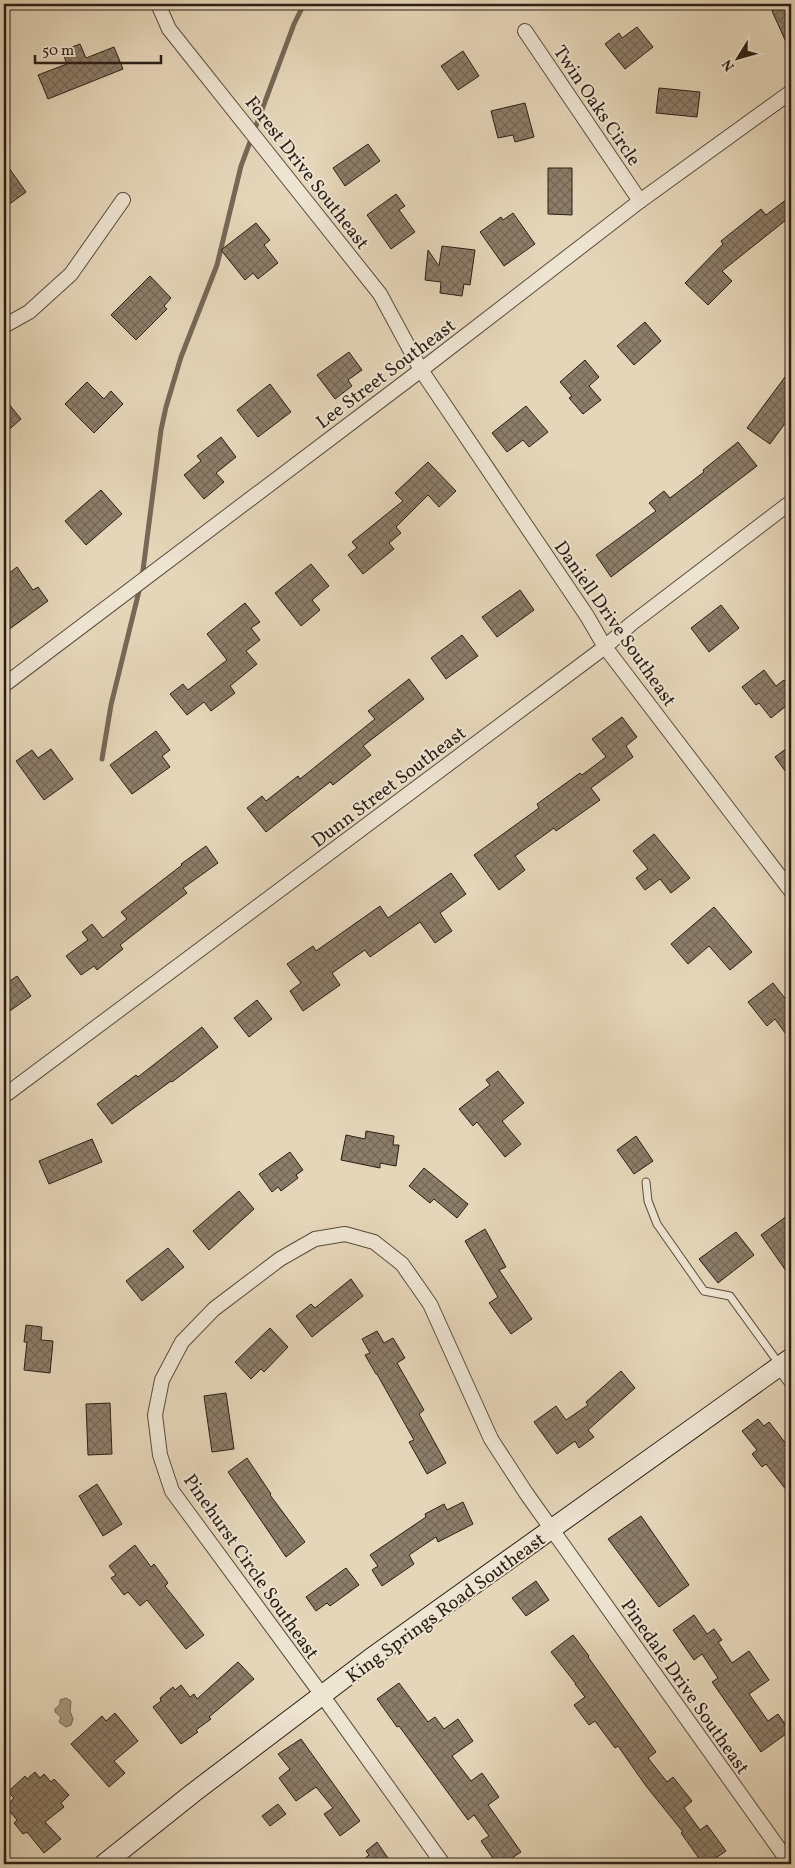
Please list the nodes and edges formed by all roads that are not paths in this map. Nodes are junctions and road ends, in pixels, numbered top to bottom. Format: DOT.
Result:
graph roads {
  1 [pos="158,4"];
  2 [pos="525,30"];
  3 [pos="791,92"];
  4 [pos="123,200"];
  5 [pos="640,201"];
  6 [pos="4,326"];
  7 [pos="421,370"];
  8 [pos="791,502"];
  9 [pos="605,647"];
  10 [pos="4,685"];
  11 [pos="791,891"];
  12 [pos="4,1096"];
  13 [pos="646,1182"];
  14 [pos="786,1362"];
  15 [pos="791,1381"];
  16 [pos="552,1529"];
  17 [pos="322,1695"];
  18 [pos="104,1864"];
  19 [pos="443,1864"];
  20 [pos="790,1864"];
  1 -- 7 [label="street, Forest Drive Southeast"];
  2 -- 5 [label="street, Twin Oaks Circle"];
  3 -- 5 [label="street, Lee Street Southeast"];
  4 -- 6 [label="street"];
  5 -- 7 [label="street, Lee Street Southeast"];
  7 -- 9 [label="street, Daniell Drive Southeast"];
  7 -- 10 [label="street, Lee Street Southeast"];
  8 -- 9 [label="street, Dunn Street Southeast"];
  9 -- 11 [label="street, Daniell Drive Southeast"];
  9 -- 12 [label="street, Dunn Street Southeast"];
  13 -- 14 [label="lane"];
  14 -- 15 [label="street"];
  14 -- 16 [label="street, King Springs Road Southeast"];
  16 -- 17 [label="street, King Springs Road Southeast"];
  16 -- 17 [label="street, Pinehurst Circle Southeast"];
  16 -- 20 [label="street, Pinedale Drive Southeast"];
  17 -- 18 [label="street, King Springs Road Southeast"];
  17 -- 19 [label="street, Pinehurst Circle Southeast"];
}
